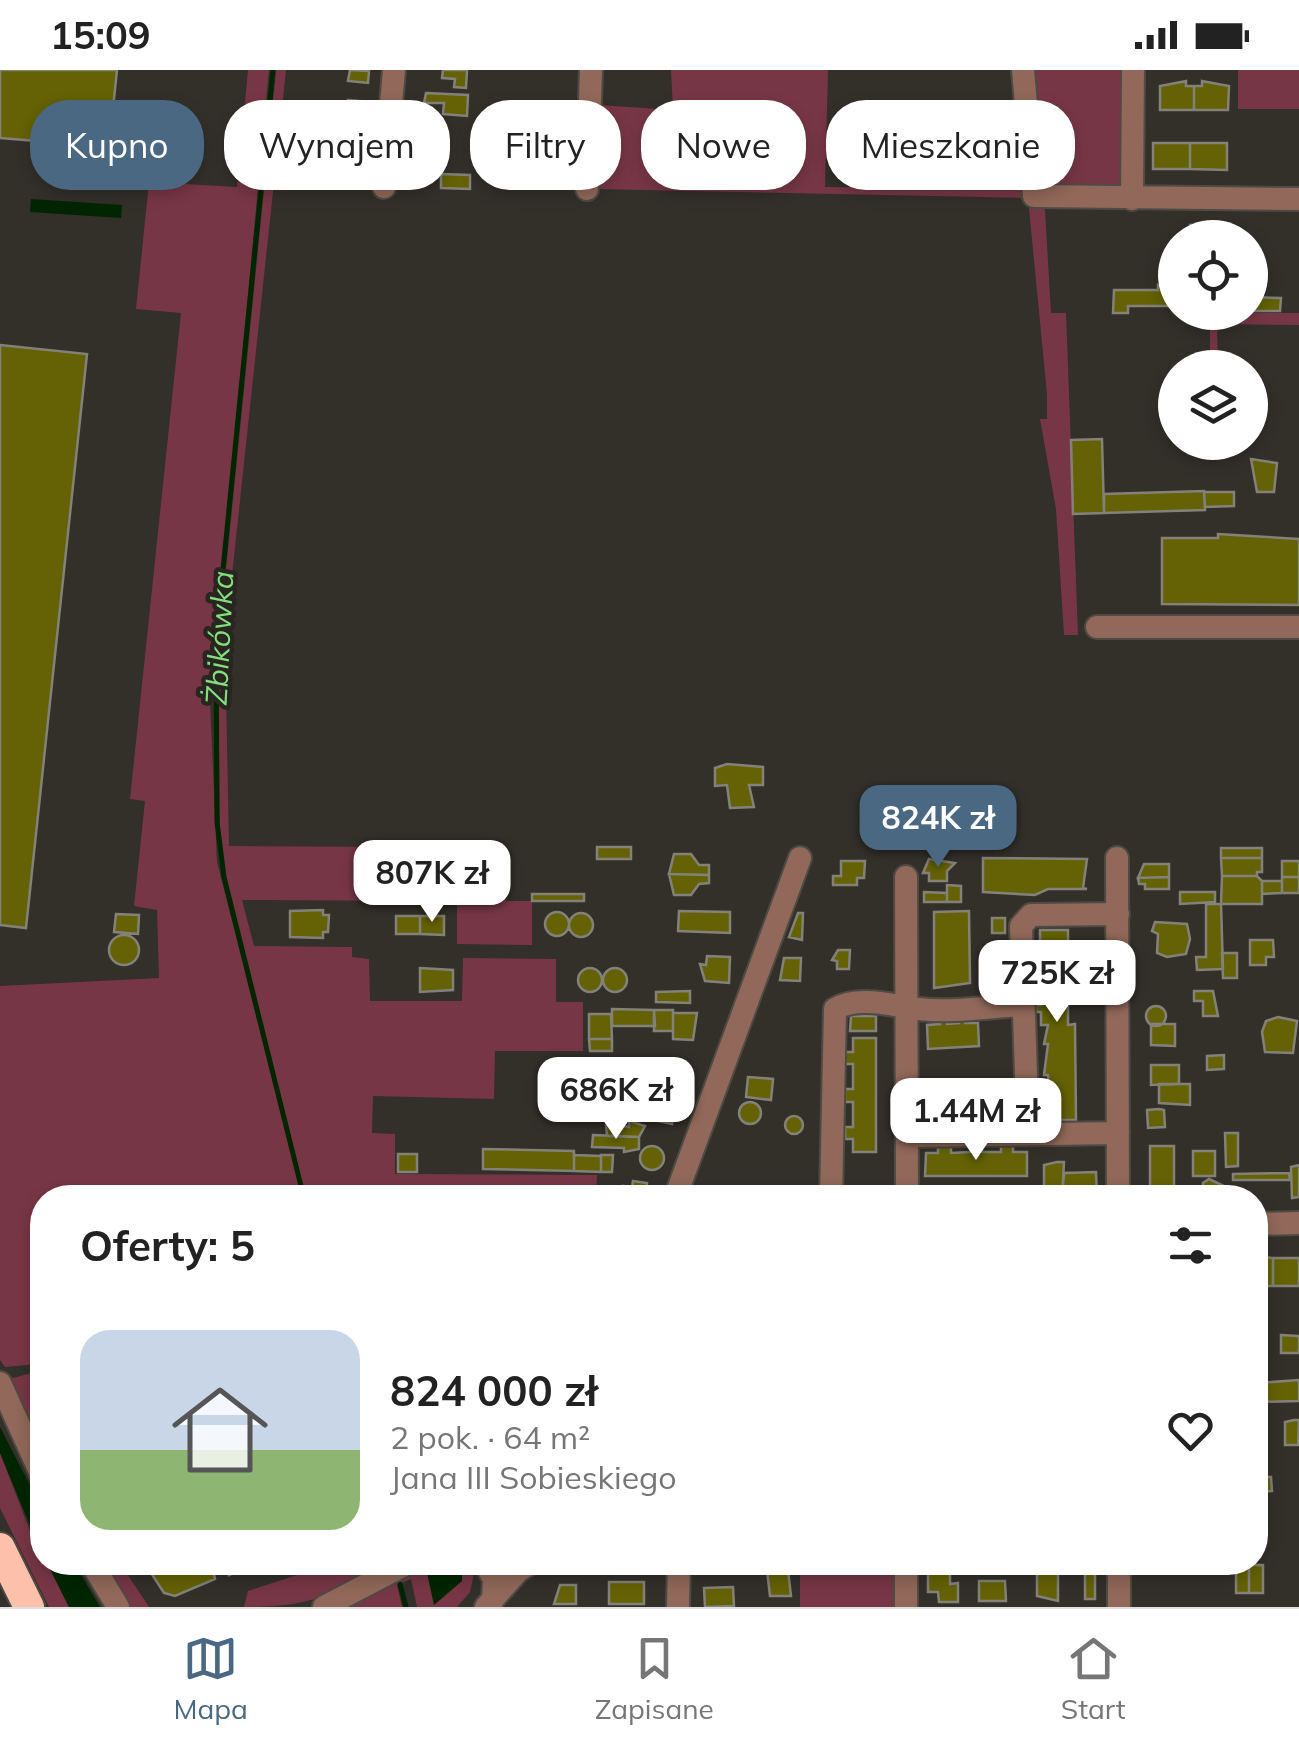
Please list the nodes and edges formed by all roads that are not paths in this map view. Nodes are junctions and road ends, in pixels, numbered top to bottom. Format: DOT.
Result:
graph roads {
  1 [pos="394,70"];
  2 [pos="591,70"];
  3 [pos="1023,70"];
  4 [pos="1132,70"];
  5 [pos="391,100"];
  6 [pos="590,100"];
  7 [pos="1132,199"];
  8 [pos="1299,199"];
  9 [pos="1097,628"];
  10 [pos="1299,628"];
  11 [pos="800,858"];
  12 [pos="1117,858"];
  13 [pos="906,878"];
  14 [pos="1118,914"];
  15 [pos="1021,1005"];
  16 [pos="907,1006"];
  17 [pos="1118,1132"];
  18 [pos="1028,1134"];
  19 [pos="908,1136"];
  20 [pos="679,1185"];
  21 [pos="831,1185"];
  22 [pos="908,1185"];
  23 [pos="1118,1185"];
  24 [pos="1299,1223"];
  25 [pos="1268,1224"];
  26 [pos="0,1383"];
  27 [pos="30,1449"];
  28 [pos="0,1548"];
  29 [pos="99,1575"];
  30 [pos="385,1575"];
  31 [pos="492,1575"];
  32 [pos="513,1575"];
  33 [pos="679,1575"];
  34 [pos="906,1575"];
  35 [pos="1119,1575"];
  36 [pos="489,1604"];
  37 [pos="29,1607"];
  38 [pos="118,1607"];
  39 [pos="324,1607"];
  40 [pos="678,1607"];
  41 [pos="906,1607"];
  42 [pos="1119,1607"];
  1 -- 5 [label="street"];
  2 -- 6 [label="street"];
  3 -- 7 [label="street"];
  4 -- 7 [label="street"];
  7 -- 8 [label="street"];
  9 -- 10 [label="street"];
  11 -- 20 [label="street"];
  12 -- 14 [label="street"];
  13 -- 16 [label="street"];
  14 -- 15 [label="street"];
  14 -- 17 [label="street"];
  15 -- 16 [label="street"];
  15 -- 18 [label="street"];
  16 -- 19 [label="street"];
  16 -- 21 [label="street"];
  17 -- 18 [label="street"];
  17 -- 23 [label="street"];
  18 -- 19 [label="street"];
  19 -- 22 [label="street"];
  24 -- 25 [label="street"];
  26 -- 27 [label="street"];
  28 -- 37 [label="highway"];
  29 -- 38 [label="street"];
  30 -- 39 [label="street"];
  31 -- 36 [label="street"];
  32 -- 36 [label="street"];
  33 -- 40 [label="street"];
  34 -- 41 [label="street"];
  35 -- 42 [label="street"];
}
